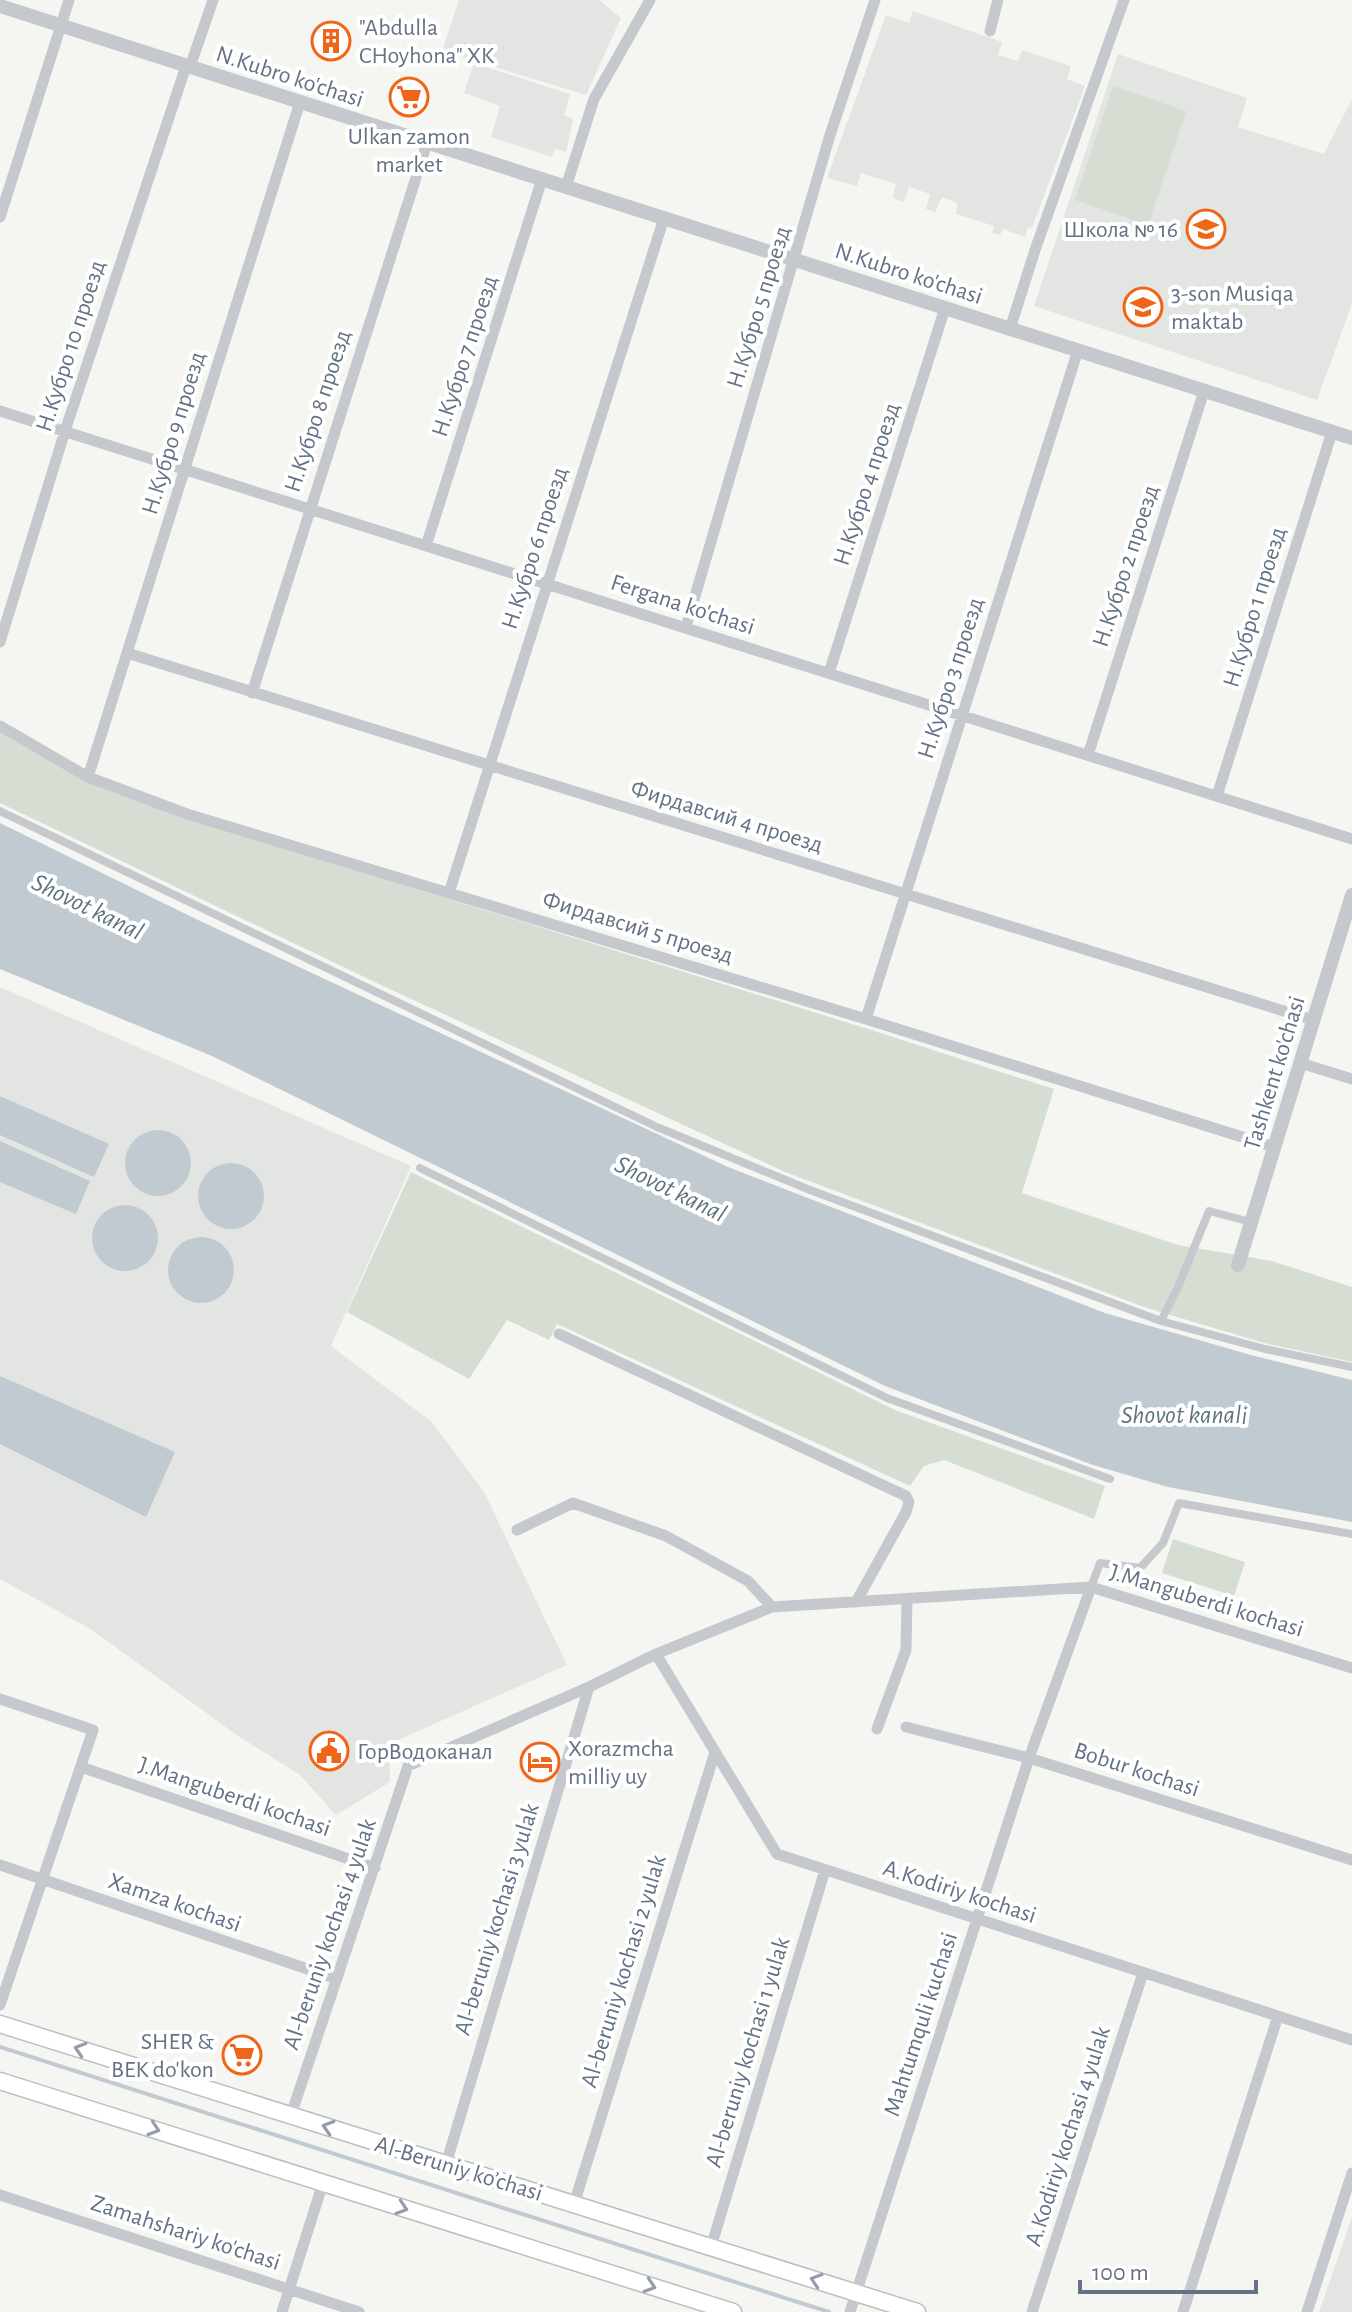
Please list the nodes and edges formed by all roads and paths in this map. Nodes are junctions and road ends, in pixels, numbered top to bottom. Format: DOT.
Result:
graph roads {
  1 [pos="69,0"];
  2 [pos="213,0"];
  3 [pos="650,0"];
  4 [pos="875,0"];
  5 [pos="998,0"];
  6 [pos="1124,0"];
  7 [pos="0,6"];
  8 [pos="61,26"];
  9 [pos="990,31"];
  10 [pos="188,66"];
  11 [pos="300,102"];
  12 [pos="427,143"];
  13 [pos="542,179"];
  14 [pos="566,187"];
  15 [pos="0,217"];
  16 [pos="664,218"];
  17 [pos="795,260"];
  18 [pos="945,308"];
  19 [pos="1010,329"];
  20 [pos="1078,350"];
  21 [pos="1204,391"];
  22 [pos="0,411"];
  23 [pos="65,431"];
  24 [pos="1332,432"];
  25 [pos="1352,438"];
  26 [pos="184,469"];
  27 [pos="309,508"];
  28 [pos="426,546"];
  29 [pos="546,584"];
  30 [pos="686,627"];
  31 [pos="0,642"];
  32 [pos="127,653"];
  33 [pos="829,673"];
  34 [pos="252,693"];
  35 [pos="962,715"];
  36 [pos="0,726"];
  37 [pos="1088,755"];
  38 [pos="488,765"];
  39 [pos="88,777"];
  40 [pos="1217,796"];
  41 [pos="0,811"];
  42 [pos="1352,839"];
  43 [pos="449,893"];
  44 [pos="904,894"];
  45 [pos="1352,895"];
  46 [pos="866,1019"];
  47 [pos="1313,1020"];
  48 [pos="1300,1063"];
  49 [pos="1352,1079"];
  50 [pos="1274,1147"];
  51 [pos="420,1168"];
  52 [pos="1251,1222"];
  53 [pos="1238,1265"];
  54 [pos="1161,1321"];
  55 [pos="559,1334"];
  56 [pos="1352,1367"];
  57 [pos="1110,1479"];
  58 [pos="517,1530"];
  59 [pos="1352,1534"];
  60 [pos="1091,1587"];
  61 [pos="907,1599"];
  62 [pos="856,1602"];
  63 [pos="772,1607"];
  64 [pos="656,1654"];
  65 [pos="1352,1668"];
  66 [pos="589,1687"];
  67 [pos="0,1699"];
  68 [pos="906,1727"];
  69 [pos="877,1729"];
  70 [pos="715,1752"];
  71 [pos="1029,1758"];
  72 [pos="408,1766"];
  73 [pos="81,1767"];
  74 [pos="1352,1860"];
  75 [pos="0,1865"];
  76 [pos="375,1868"];
  77 [pos="825,1870"];
  78 [pos="42,1880"];
  79 [pos="977,1920"];
  80 [pos="1143,1973"];
  81 [pos="337,1979"];
  82 [pos="0,2005"];
  83 [pos="1278,2016"];
  84 [pos="0,2024"];
  85 [pos="1352,2040"];
  86 [pos="0,2081"];
  87 [pos="291,2115"];
  88 [pos="446,2164"];
  89 [pos="1352,2173"];
  90 [pos="323,2183"];
  91 [pos="0,2195"];
  92 [pos="574,2204"];
  93 [pos="711,2247"];
  94 [pos="290,2289"];
  95 [pos="856,2293"];
  96 [pos="282,2312"];
  97 [pos="359,2312"];
  98 [pos="733,2312"];
  99 [pos="850,2312"];
  100 [pos="917,2312"];
  101 [pos="1032,2312"];
  102 [pos="1183,2312"];
  103 [pos="1307,2312"];
  1 -- 8 [label="street"];
  2 -- 10 [label="street, Н.Кубро 10 проезд"];
  3 -- 14 [label="street"];
  4 -- 17 [label="street, Н.Кубро 5 проезд"];
  5 -- 9 [label="street"];
  6 -- 19 [label="street, N.Kubro ko'chasi"];
  7 -- 8 [label="street, N.Kubro ko'chasi"];
  8 -- 10 [label="street, N.Kubro ko'chasi"];
  8 -- 15 [label="street"];
  10 -- 11 [label="street, N.Kubro ko'chasi"];
  10 -- 23 [label="street, Н.Кубро 10 проезд"];
  11 -- 12 [label="street, N.Kubro ko'chasi"];
  11 -- 26 [label="street, Н.Кубро 9 проезд"];
  12 -- 13 [label="street, N.Kubro ko'chasi"];
  12 -- 27 [label="street, Н.Кубро 8 проезд"];
  13 -- 14 [label="street, N.Kubro ko'chasi"];
  13 -- 28 [label="street, Н.Кубро 7 проезд"];
  14 -- 16 [label="street, N.Kubro ko'chasi"];
  16 -- 17 [label="street, N.Kubro ko'chasi"];
  16 -- 29 [label="street, Н.Кубро 6 проезд"];
  17 -- 18 [label="street, N.Kubro ko'chasi"];
  17 -- 30 [label="street, Н.Кубро 5 проезд"];
  18 -- 19 [label="street, N.Kubro ko'chasi"];
  18 -- 33 [label="street, Н.Кубро 4 проезд"];
  19 -- 20 [label="street, N.Kubro ko'chasi"];
  20 -- 21 [label="street, N.Kubro ko'chasi"];
  20 -- 35 [label="street, Н.Кубро 3 проезд"];
  21 -- 24 [label="street, N.Kubro ko'chasi"];
  21 -- 37 [label="street, Н.Кубро 2 проезд"];
  22 -- 23 [label="street, Fergana ko'chasi"];
  23 -- 26 [label="street, Fergana ko'chasi"];
  23 -- 31 [label="street, Н.Кубро 10 проезд"];
  24 -- 25 [label="street, N.Kubro ko'chasi"];
  24 -- 40 [label="street, Н.Кубро 1 проезд"];
  26 -- 27 [label="street, Fergana ko'chasi"];
  26 -- 32 [label="street, Н.Кубро 9 проезд"];
  27 -- 28 [label="street, Fergana ko'chasi"];
  27 -- 34 [label="street, Н.Кубро 8 проезд"];
  28 -- 29 [label="street, Fergana ko'chasi"];
  29 -- 30 [label="street, Fergana ko'chasi"];
  29 -- 38 [label="street, Н.Кубро 6 проезд"];
  30 -- 33 [label="street, Fergana ko'chasi"];
  32 -- 34 [label="street, Фирдавсий 4 проезд"];
  32 -- 39 [label="street, Н.Кубро 9 проезд"];
  33 -- 35 [label="street, Fergana ko'chasi"];
  34 -- 38 [label="street, Фирдавсий 4 проезд"];
  35 -- 37 [label="street, Fergana ko'chasi"];
  35 -- 44 [label="street, Н.Кубро 3 проезд"];
  36 -- 39 [label="street, Фирдавсий 5 проезд"];
  37 -- 40 [label="street, Fergana ko'chasi"];
  38 -- 43 [label="street, Н.Кубро 6 проезд"];
  38 -- 44 [label="street, Фирдавсий 4 проезд"];
  39 -- 43 [label="street, Фирдавсий 5 проезд"];
  40 -- 42 [label="street, Fergana ko'chasi"];
  41 -- 54 [label="street"];
  43 -- 46 [label="street, Фирдавсий 5 проезд"];
  44 -- 46 [label="street, Н.Кубро 3 проезд"];
  44 -- 47 [label="street, Фирдавсий 4 проезд"];
  45 -- 47 [label="street, Tashkent ko'chasi"];
  46 -- 50 [label="street, Фирдавсий 5 проезд"];
  47 -- 48 [label="street, Tashkent ko'chasi"];
  48 -- 49 [label="street"];
  48 -- 50 [label="street, Tashkent ko'chasi"];
  50 -- 52 [label="street, Tashkent ko'chasi"];
  51 -- 57 [label="street"];
  52 -- 53 [label="street, Tashkent ko'chasi"];
  52 -- 54 [label="street"];
  54 -- 56 [label="street"];
  55 -- 62 [label="street"];
  58 -- 63 [label="street"];
  59 -- 60 [label="street"];
  60 -- 61 [label="street, J.Manguberdi kochasi"];
  60 -- 65 [label="street, J.Manguberdi kochasi"];
  60 -- 71 [label="street, Mahtumquli kuchasi"];
  61 -- 62 [label="street, J.Manguberdi kochasi"];
  61 -- 69 [label="street"];
  62 -- 63 [label="street, J.Manguberdi kochasi"];
  63 -- 64 [label="street, J.Manguberdi kochasi"];
  64 -- 66 [label="street, J.Manguberdi kochasi"];
  64 -- 70 [label="street, A.Kodiriy kochasi"];
  66 -- 72 [label="street, J.Manguberdi kochasi"];
  66 -- 88 [label="street, Al-beruniy kochasi 3 yulak"];
  67 -- 73 [label="street"];
  68 -- 71 [label="street, Bobur kochasi"];
  70 -- 77 [label="street, A.Kodiriy kochasi"];
  70 -- 92 [label="street, Al-beruniy kochasi 2 yulak"];
  71 -- 74 [label="street, Bobur kochasi"];
  71 -- 79 [label="street, Mahtumquli kuchasi"];
  72 -- 76 [label="street, Al-beruniy kochasi 4 yulak"];
  73 -- 76 [label="street, J.Manguberdi kochasi"];
  73 -- 78 [label="street"];
  75 -- 78 [label="street, Xamza kochasi"];
  76 -- 81 [label="street, Al-beruniy kochasi 4 yulak"];
  77 -- 79 [label="street, A.Kodiriy kochasi"];
  77 -- 93 [label="street, Al-beruniy kochasi 1 yulak"];
  78 -- 81 [label="street, Xamza kochasi"];
  78 -- 82 [label="street"];
  79 -- 80 [label="street, A.Kodiriy kochasi"];
  79 -- 95 [label="street, Mahtumquli kuchasi"];
  80 -- 83 [label="street, A.Kodiriy kochasi"];
  80 -- 101 [label="street, A.Kodiriy kochasi 4 yulak"];
  81 -- 87 [label="street, Al-beruniy kochasi 4 yulak"];
  83 -- 85 [label="street, A.Kodiriy kochasi"];
  83 -- 102 [label="street"];
  87 -- 84 [label="main road, Al-Beruniy ko’chasi, one-way"];
  86 -- 90 [label="main road, one-way"];
  88 -- 87 [label="main road, Al-Beruniy ko’chasi, one-way"];
  88 -- 92 [label="main road, Al-Beruniy ko’chasi"];
  89 -- 103 [label="street"];
  90 -- 94 [label="street"];
  90 -- 98 [label="main road, one-way"];
  91 -- 94 [label="street, Zamahshariy ko'chasi"];
  92 -- 93 [label="main road, Al-Beruniy ko’chasi"];
  95 -- 93 [label="main road, Al-Beruniy ko’chasi, one-way"];
  94 -- 96 [label="street"];
  94 -- 97 [label="street, Zamahshariy ko'chasi"];
  95 -- 99 [label="street, Mahtumquli kuchasi"];
  95 -- 100 [label="main road, Al-Beruniy ko’chasi"];
}
